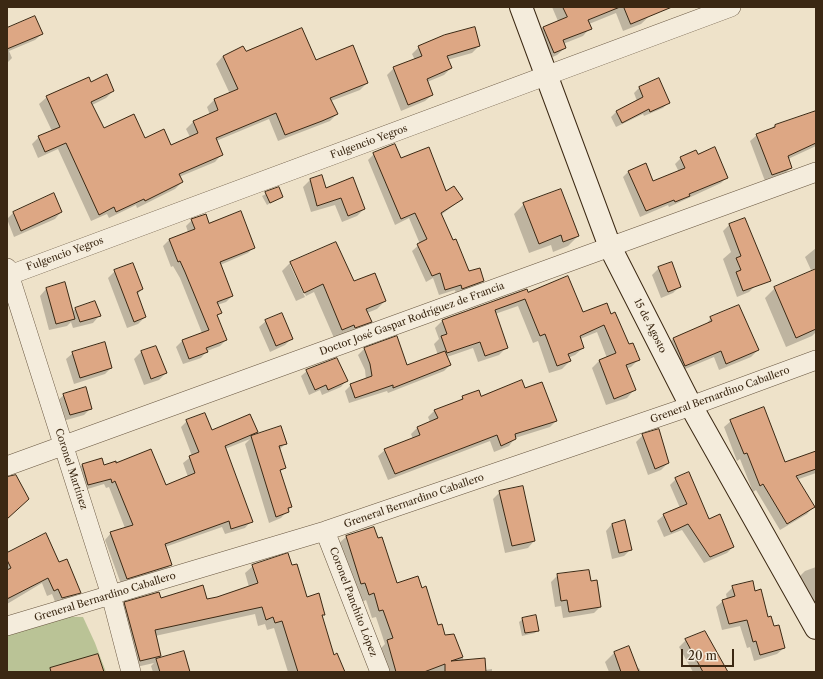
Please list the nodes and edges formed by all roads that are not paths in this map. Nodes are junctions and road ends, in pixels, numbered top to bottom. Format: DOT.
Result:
graph roads {
  1 [pos="521,7"];
  2 [pos="731,7"];
  3 [pos="547,76"];
  4 [pos="816,172"];
  5 [pos="610,247"];
  6 [pos="8,273"];
  7 [pos="816,360"];
  8 [pos="691,406"];
  9 [pos="64,446"];
  10 [pos="7,466"];
  11 [pos="325,531"];
  12 [pos="111,595"];
  13 [pos="7,626"];
  14 [pos="816,628"];
  15 [pos="131,672"];
  16 [pos="380,672"];
  1 -- 3 [label="street, 15 de Agosto"];
  2 -- 3 [label="street, Fulgencio Yegros"];
  3 -- 5 [label="street, 15 de Agosto"];
  3 -- 6 [label="street, Fulgencio Yegros"];
  4 -- 5 [label="street, Doctor José Gaspar Rodríguez de Francia"];
  5 -- 8 [label="street, 15 de Agosto"];
  5 -- 9 [label="street, Doctor José Gaspar Rodríguez de Francia"];
  6 -- 9 [label="street, Coronel Martínez"];
  7 -- 8 [label="street, Greneral Bernardino Caballero"];
  8 -- 11 [label="street, Greneral Bernardino Caballero"];
  8 -- 14 [label="street, 15 de Agosto"];
  9 -- 10 [label="street, Doctor José Gaspar Rodríguez de Francia"];
  9 -- 12 [label="street, Coronel Martínez"];
  11 -- 12 [label="street, Greneral Bernardino Caballero"];
  11 -- 16 [label="street, Coronel Panchito López"];
  12 -- 13 [label="street, Greneral Bernardino Caballero"];
  12 -- 15 [label="street, Coronel Martínez"];
}
